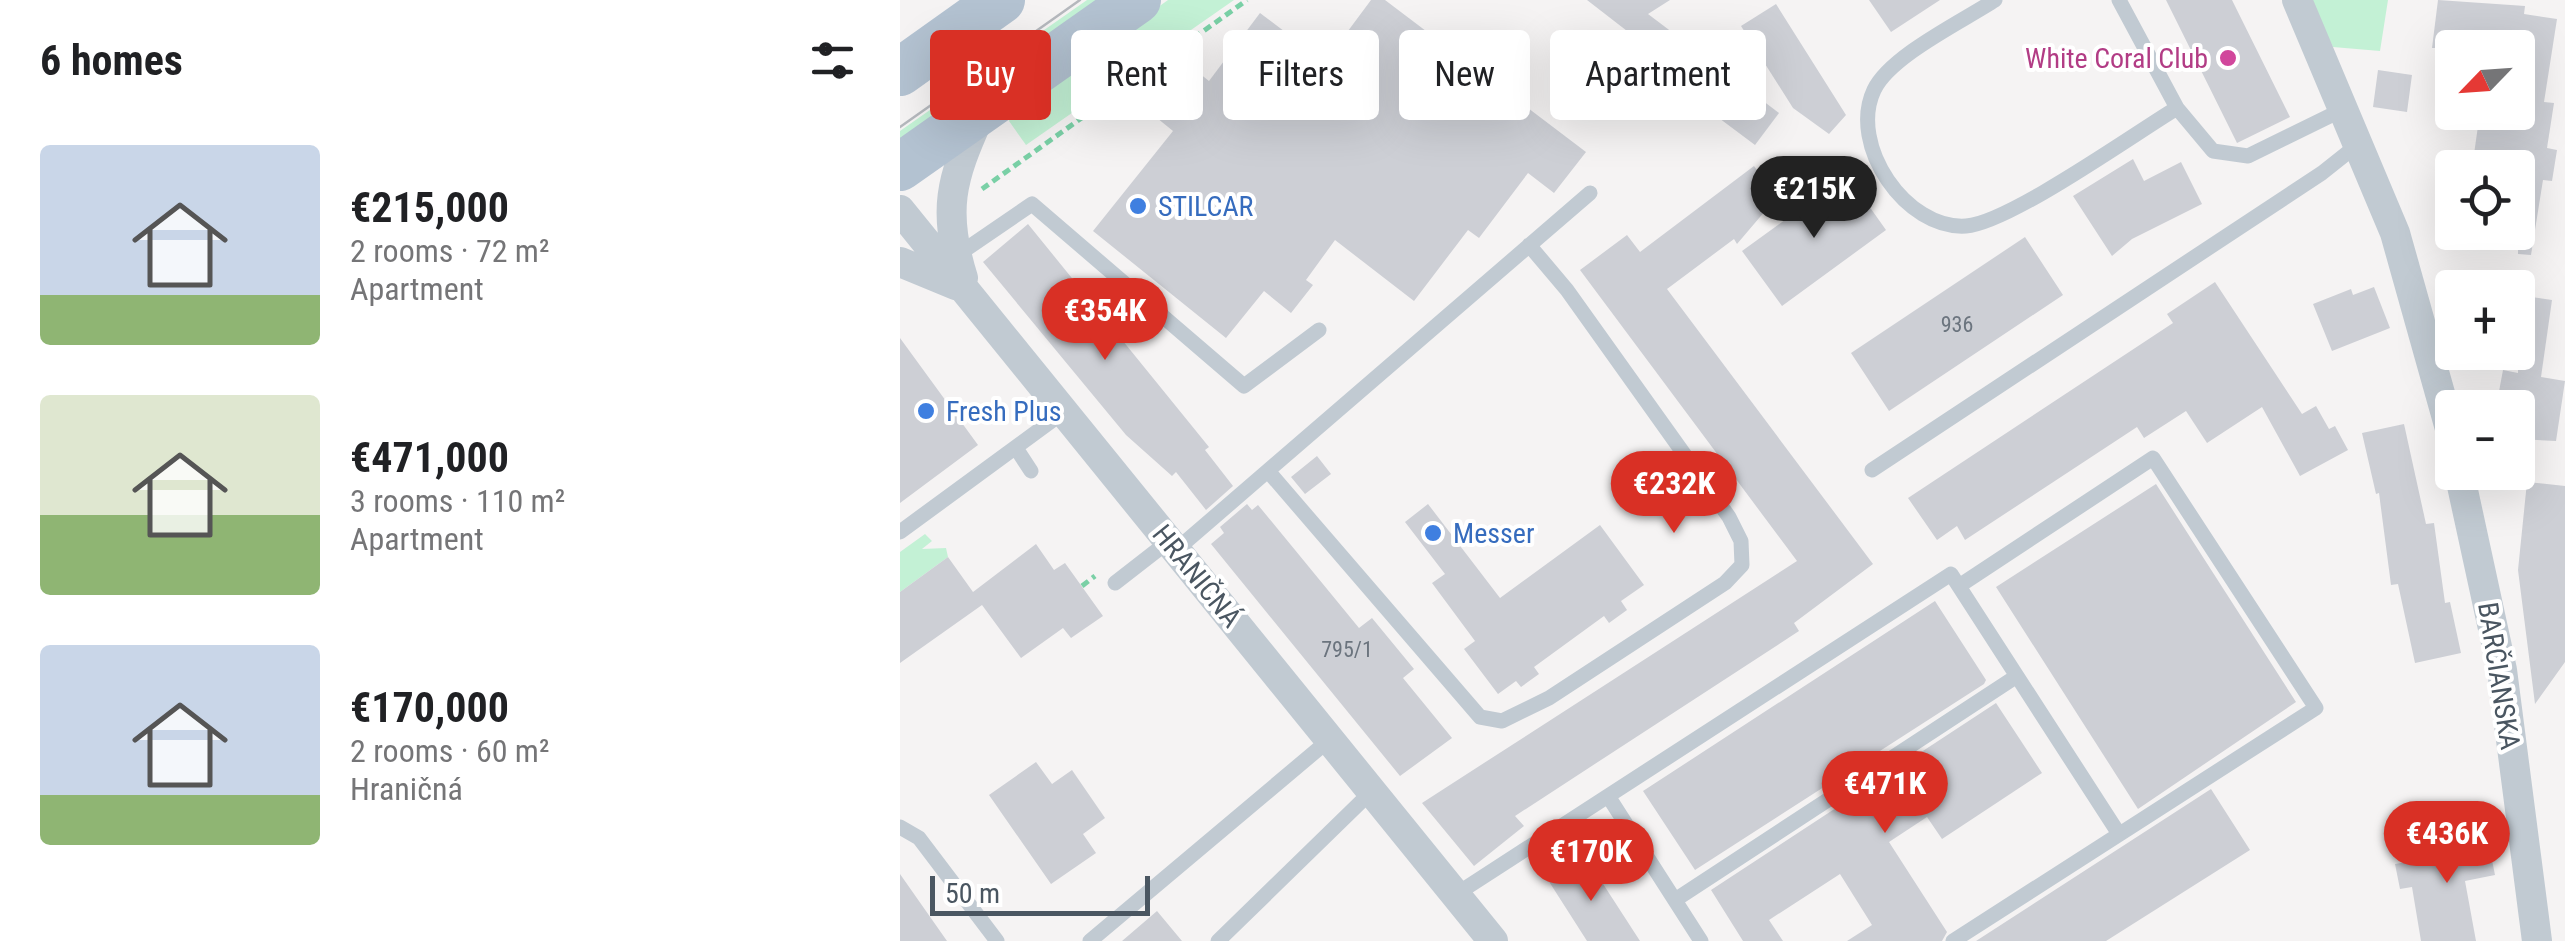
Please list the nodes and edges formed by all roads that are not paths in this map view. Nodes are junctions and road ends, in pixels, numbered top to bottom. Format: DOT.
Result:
graph roads {
  1 [pos="1002,0"];
  2 [pos="1137,0"];
  3 [pos="1995,0"];
  4 [pos="2119,0"];
  5 [pos="2297,0"];
  6 [pos="1051,60"];
  7 [pos="900,72"];
  8 [pos="2177,108"];
  9 [pos="2346,108"];
  10 [pos="966,120"];
  11 [pos="978,120"];
  12 [pos="2361,142"];
  13 [pos="900,167"];
  14 [pos="1590,192"];
  15 [pos="900,210"];
  16 [pos="1529,245"];
  17 [pos="956,256"];
  18 [pos="900,262"];
  19 [pos="967,291"];
  20 [pos="1319,330"];
  21 [pos="2440,390"];
  22 [pos="1065,411"];
  23 [pos="1016,448"];
  24 [pos="1872,470"];
  25 [pos="1031,471"];
  26 [pos="1268,471"];
  27 [pos="2464,490"];
  28 [pos="900,532"];
  29 [pos="1172,545"];
  30 [pos="1115,583"];
  31 [pos="1958,586"];
  32 [pos="2016,676"];
  33 [pos="1329,740"];
  34 [pos="1371,792"];
  35 [pos="1608,796"];
  36 [pos="900,827"];
  37 [pos="2118,834"];
  38 [pos="1455,895"];
  39 [pos="1674,900"];
  40 [pos="997,941"];
  41 [pos="1090,941"];
  42 [pos="1218,941"];
  43 [pos="1493,941"];
  44 [pos="1701,941"];
  45 [pos="1953,941"];
  46 [pos="2537,941"];
  1 -- 7 [label="main road"];
  2 -- 6 [label="main road"];
  3 -- 8 [label="lane"];
  4 -- 8 [label="lane"];
  5 -- 9 [label="street"];
  8 -- 9 [label="lane"];
  9 -- 12 [label="street"];
  10 -- 13 [label="main road"];
  11 -- 17 [label="street"];
  12 -- 21 [label="street"];
  12 -- 24 [label="lane"];
  14 -- 16 [label="lane"];
  15 -- 19 [label="street, HRANIČNÁ"];
  16 -- 26 [label="lane"];
  16 -- 26 [label="lane"];
  17 -- 19 [label="street"];
  17 -- 20 [label="lane"];
  18 -- 19 [label="street"];
  19 -- 22 [label="street, HRANIČNÁ"];
  22 -- 23 [label="lane"];
  22 -- 29 [label="street, HRANIČNÁ"];
  23 -- 25 [label="lane"];
  23 -- 28 [label="lane"];
  26 -- 29 [label="lane"];
  27 -- 46 [label="street, BARČIANSKA"];
  29 -- 30 [label="lane"];
  29 -- 33 [label="street, HRANIČNÁ"];
  31 -- 32 [label="lane"];
  31 -- 35 [label="lane"];
  31 -- 37 [label="lane"];
  32 -- 37 [label="lane"];
  32 -- 39 [label="lane"];
  33 -- 34 [label="street, HRANIČNÁ"];
  33 -- 41 [label="lane"];
  34 -- 38 [label="street, HRANIČNÁ"];
  34 -- 42 [label="lane"];
  35 -- 38 [label="lane"];
  35 -- 39 [label="lane"];
  36 -- 40 [label="lane"];
  37 -- 45 [label="lane"];
  38 -- 43 [label="street, HRANIČNÁ"];
  39 -- 44 [label="lane"];
}
